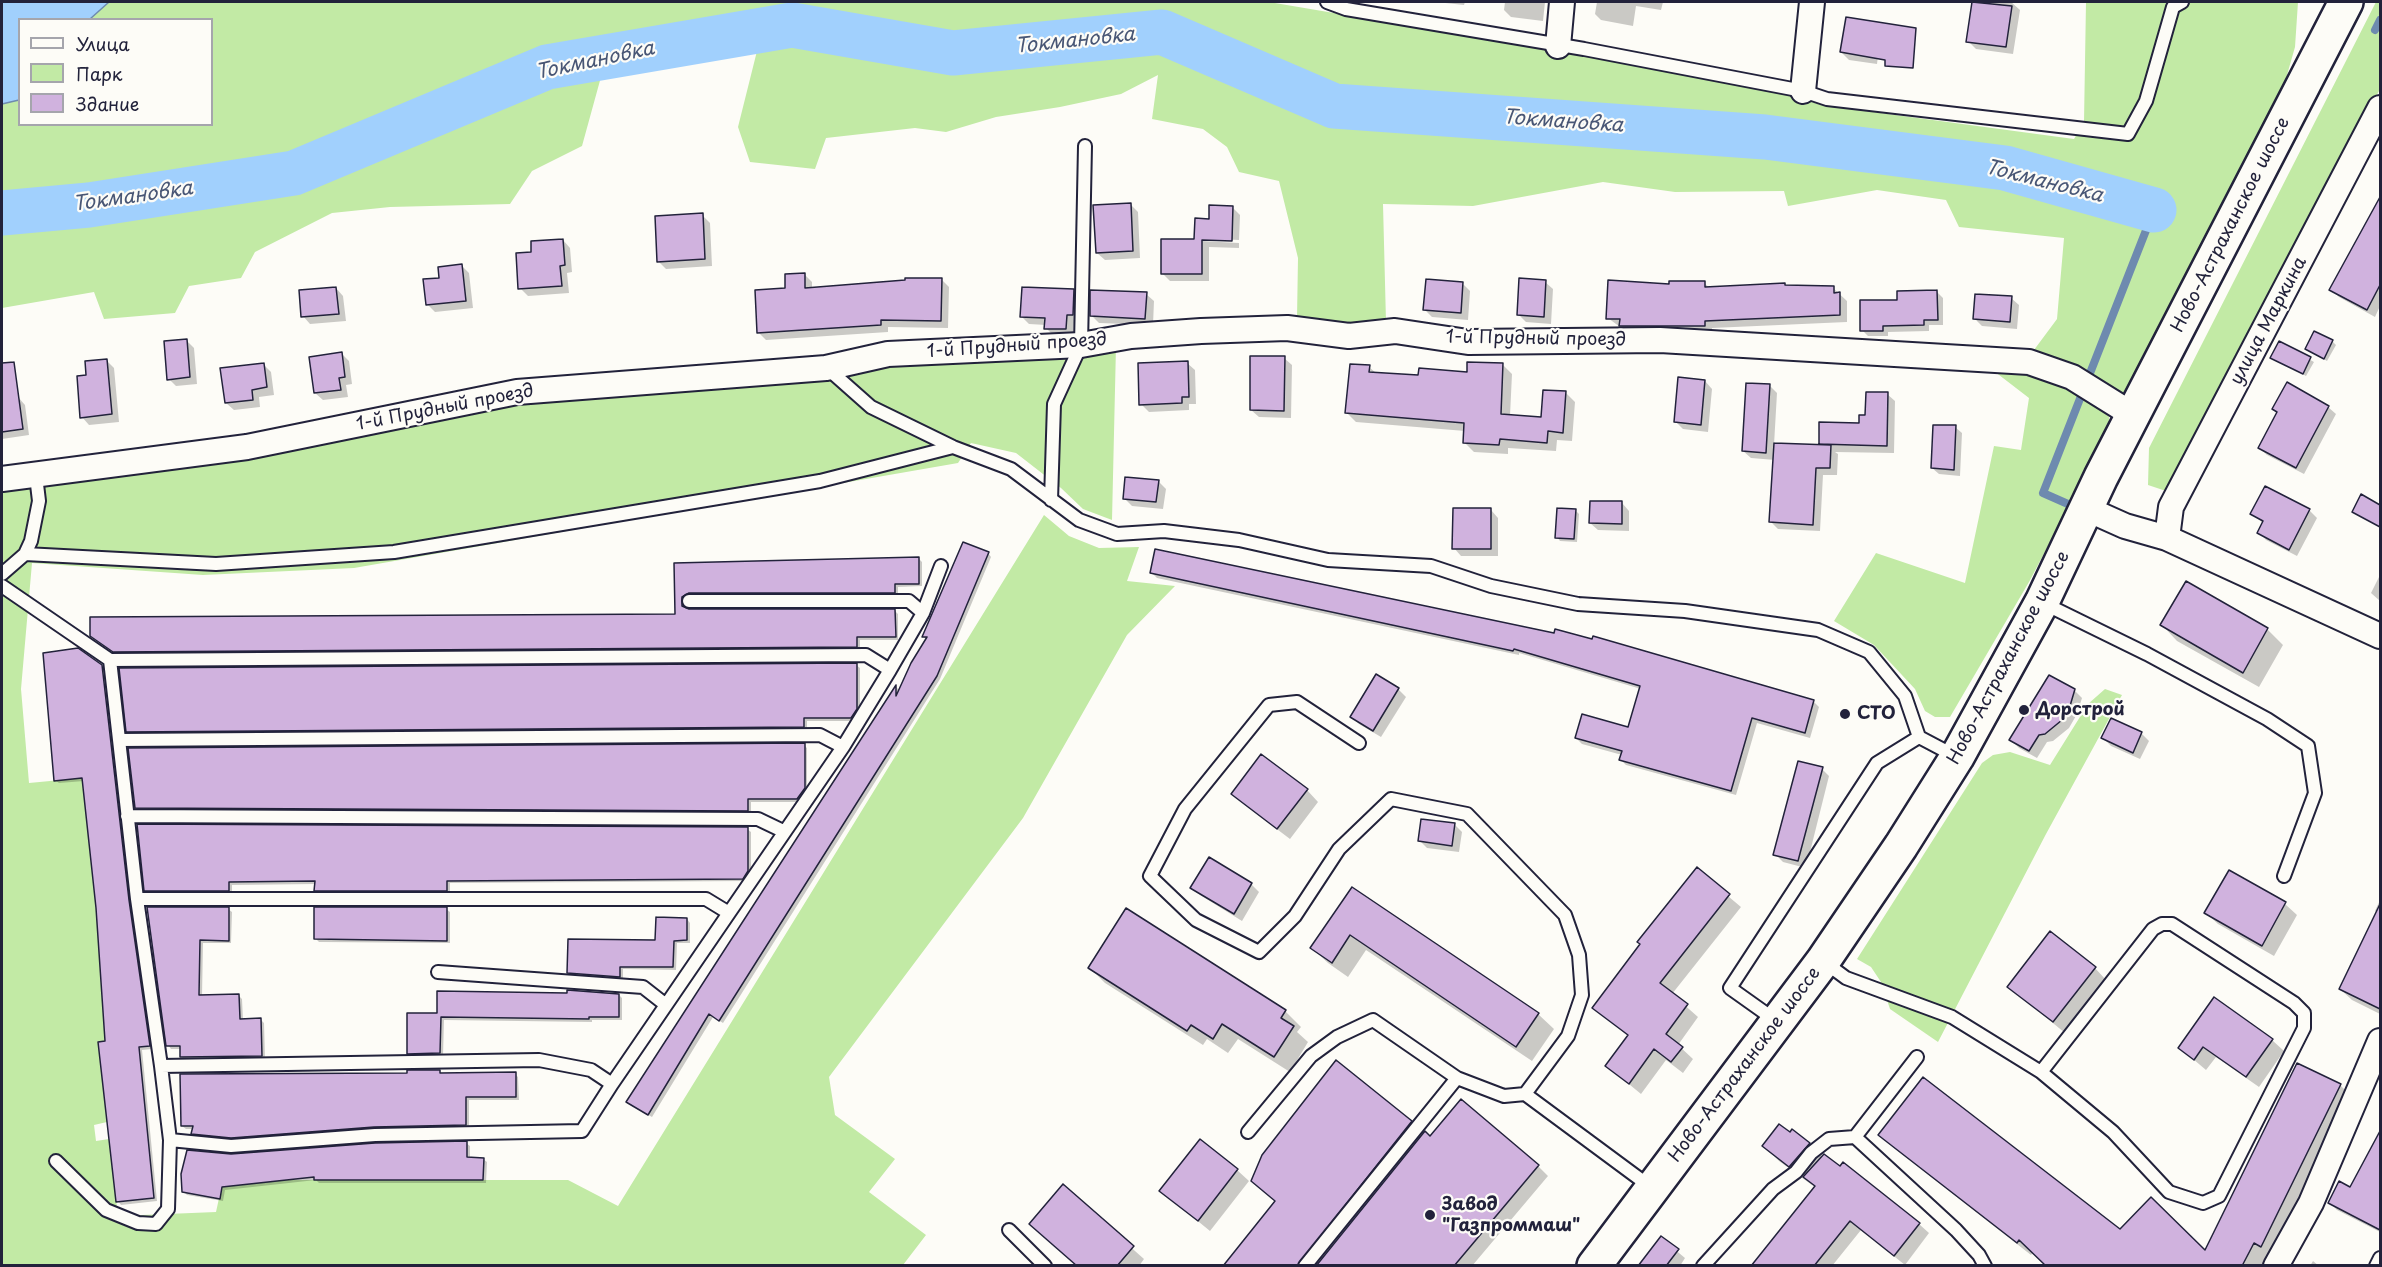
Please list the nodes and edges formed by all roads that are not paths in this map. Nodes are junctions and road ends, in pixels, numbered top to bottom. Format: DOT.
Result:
graph roads {
  1 [pos="1328,2"];
  2 [pos="1562,2"];
  3 [pos="1812,2"];
  4 [pos="2182,2"];
  5 [pos="2346,2"];
  6 [pos="1558,46"];
  7 [pos="1803,91"];
  8 [pos="2380,108"];
  9 [pos="1085,146"];
  10 [pos="1081,345"];
  11 [pos="826,368"];
  12 [pos="2133,415"];
  13 [pos="952,447"];
  14 [pos="36,476"];
  15 [pos="2,479"];
  16 [pos="1052,500"];
  17 [pos="2087,509"];
  18 [pos="2167,538"];
  19 [pos="25,554"];
  20 [pos="941,566"];
  21 [pos="2,574"];
  22 [pos="2,586"];
  23 [pos="689,601"];
  24 [pos="2042,602"];
  25 [pos="922,613"];
  26 [pos="2380,636"];
  27 [pos="110,660"];
  28 [pos="890,670"];
  29 [pos="1919,737"];
  30 [pos="120,740"];
  31 [pos="1359,743"];
  32 [pos="843,747"];
  33 [pos="1957,756"];
  34 [pos="128,816"];
  35 [pos="783,831"];
  36 [pos="2284,876"];
  37 [pos="137,899"];
  38 [pos="729,913"];
  39 [pos="1823,961"];
  40 [pos="438,972"];
  41 [pos="666,1005"];
  42 [pos="1779,1023"];
  43 [pos="2380,1041"];
  44 [pos="1917,1057"];
  45 [pos="161,1066"];
  46 [pos="2041,1072"];
  47 [pos="1457,1078"];
  48 [pos="612,1084"];
  49 [pos="1525,1094"];
  50 [pos="1248,1132"];
  51 [pos="1855,1137"];
  52 [pos="170,1140"];
  53 [pos="56,1161"];
  54 [pos="1653,1188"];
  55 [pos="1010,1230"];
  56 [pos="2380,1258"];
  57 [pos="1045,1266"];
  58 [pos="1305,1266"];
  59 [pos="1594,1266"];
  60 [pos="1703,1266"];
  61 [pos="1985,1266"];
  62 [pos="2276,1266"];
  63 [pos="2376,1266"];
  1 -- 6 [label="lane"];
  2 -- 6 [label="street"];
  3 -- 7 [label="street"];
  4 -- 7 [label="lane"];
  5 -- 12 [label="main road, Ново-Астраханское шоссе"];
  6 -- 7 [label="lane"];
  8 -- 18 [label="street, улица Маркина"];
  9 -- 10 [label="lane"];
  10 -- 11 [label="street, 1-й Прудный проезд"];
  10 -- 12 [label="street, 1-й Прудный проезд"];
  10 -- 16 [label="lane"];
  11 -- 13 [label="lane"];
  11 -- 14 [label="street, 1-й Прудный проезд"];
  12 -- 17 [label="main road, Ново-Астраханское шоссе"];
  13 -- 16 [label="lane"];
  13 -- 19 [label="lane"];
  14 -- 15 [label="street, 1-й Прудный проезд"];
  14 -- 19 [label="lane"];
  16 -- 29 [label="lane"];
  17 -- 18 [label="street"];
  17 -- 24 [label="main road, Ново-Астраханское шоссе"];
  18 -- 26 [label="street"];
  19 -- 21 [label="lane"];
  20 -- 25 [label="lane"];
  22 -- 27 [label="lane"];
  23 -- 25 [label="lane"];
  24 -- 33 [label="main road, Ново-Астраханское шоссе"];
  24 -- 36 [label="lane"];
  25 -- 28 [label="lane"];
  27 -- 28 [label="lane"];
  27 -- 30 [label="lane"];
  28 -- 32 [label="lane"];
  29 -- 33 [label="lane"];
  29 -- 42 [label="lane"];
  30 -- 32 [label="lane"];
  30 -- 34 [label="lane"];
  31 -- 49 [label="lane"];
  32 -- 35 [label="lane"];
  33 -- 39 [label="main road, Ново-Астраханское шоссе"];
  34 -- 35 [label="lane"];
  34 -- 37 [label="lane"];
  35 -- 38 [label="lane"];
  37 -- 38 [label="lane"];
  37 -- 45 [label="lane"];
  38 -- 41 [label="lane"];
  39 -- 42 [label="main road, Ново-Астраханское шоссе"];
  39 -- 46 [label="lane"];
  40 -- 41 [label="lane"];
  41 -- 48 [label="lane"];
  42 -- 54 [label="main road, Ново-Астраханское шоссе"];
  43 -- 62 [label="street"];
  44 -- 51 [label="lane"];
  45 -- 48 [label="lane"];
  45 -- 52 [label="lane"];
  46 -- 46 [label="lane"];
  47 -- 49 [label="lane"];
  47 -- 50 [label="lane"];
  47 -- 58 [label="lane"];
  48 -- 52 [label="lane"];
  49 -- 54 [label="lane"];
  51 -- 60 [label="lane"];
  51 -- 61 [label="lane"];
  52 -- 53 [label="lane"];
  54 -- 59 [label="main road, Ново-Астраханское шоссе"];
  55 -- 57 [label="lane"];
  56 -- 63 [label="lane"];
}
